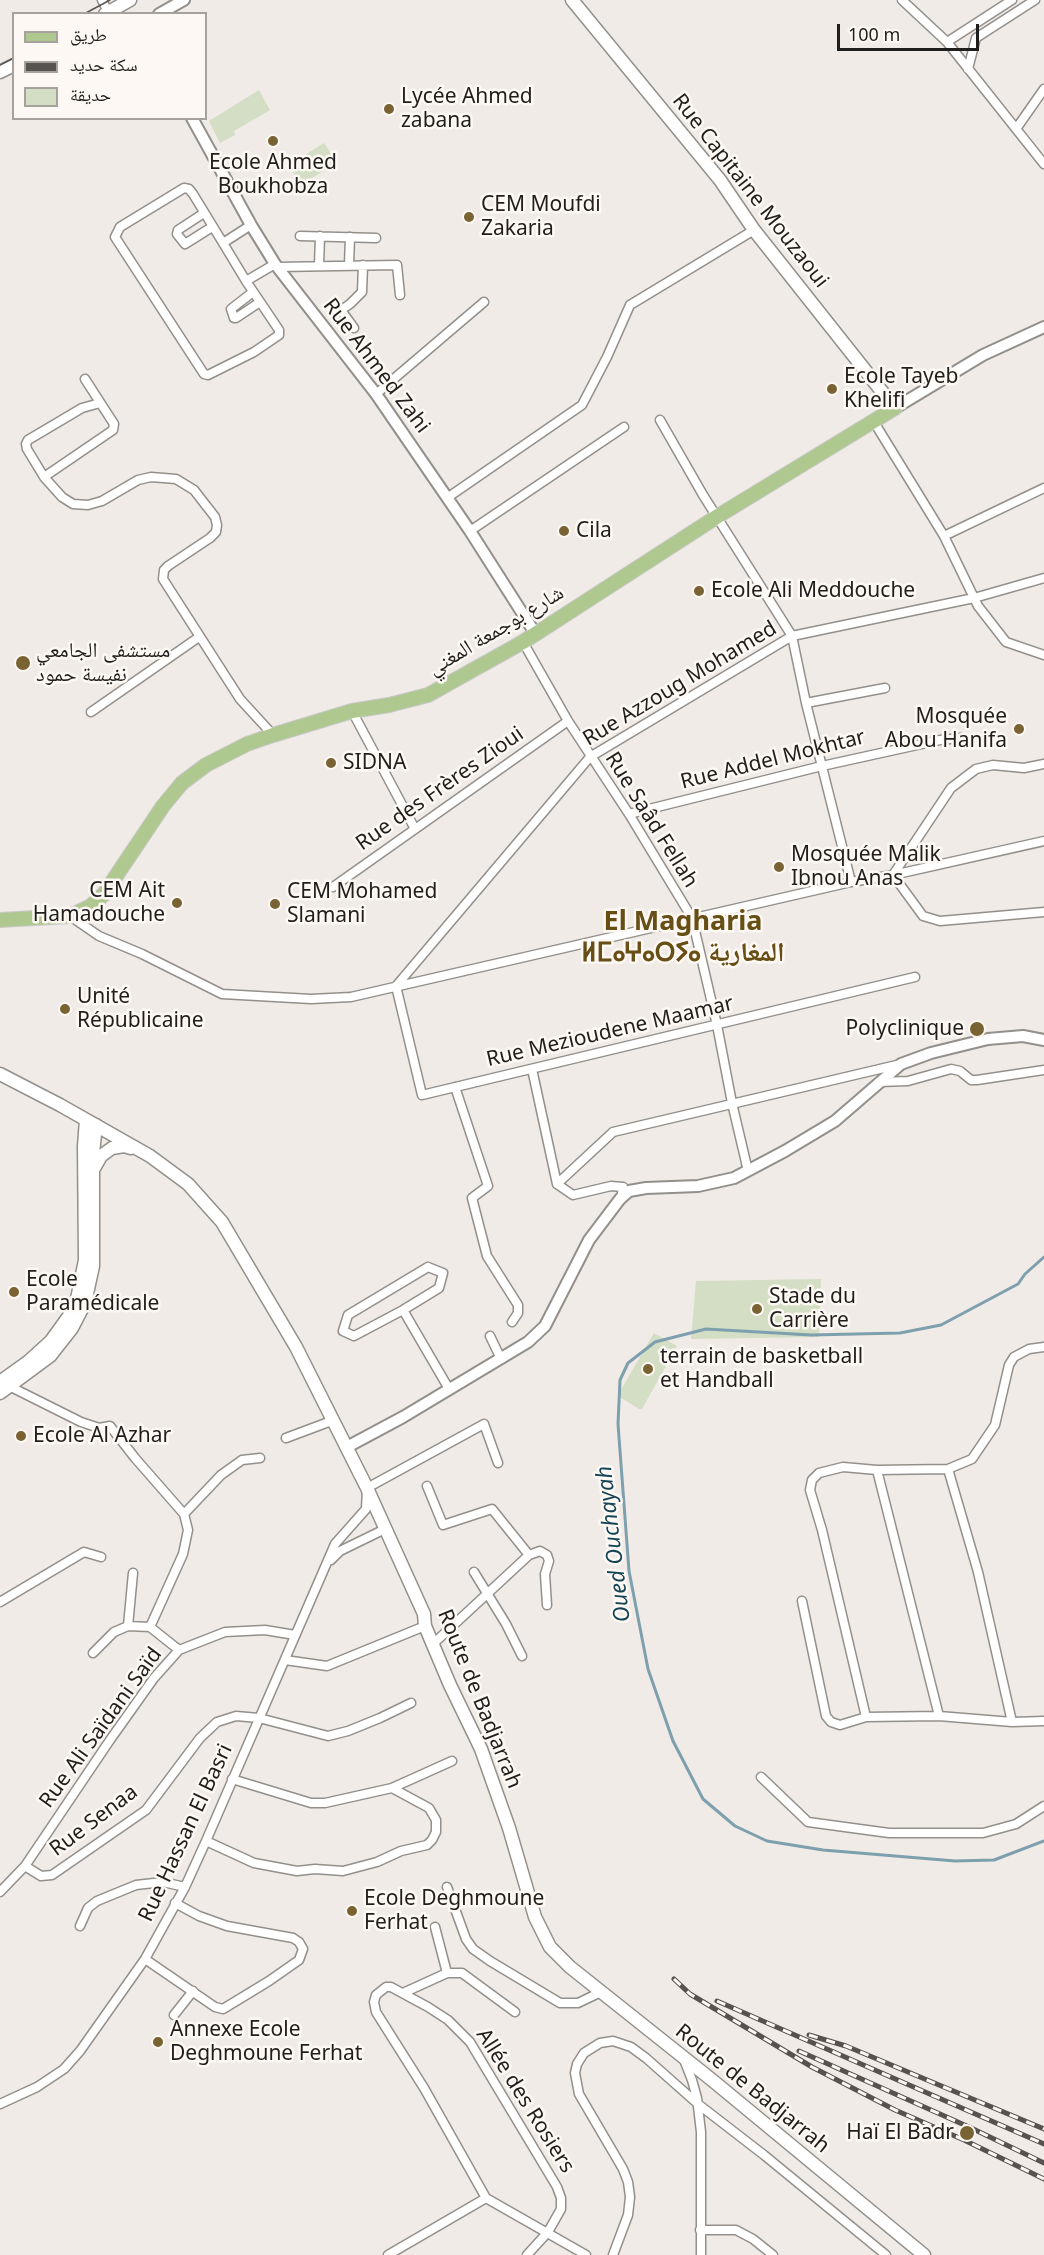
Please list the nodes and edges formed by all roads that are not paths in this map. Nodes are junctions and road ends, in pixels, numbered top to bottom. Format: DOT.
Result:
graph roads {
  1 [pos="130,0"];
  2 [pos="183,0"];
  3 [pos="572,0"];
  4 [pos="902,0"];
  5 [pos="1012,0"];
  6 [pos="1035,0"];
  7 [pos="108,12"];
  8 [pos="162,12"];
  9 [pos="947,42"];
  10 [pos="968,69"];
  11 [pos="1044,90"];
  12 [pos="193,120"];
  13 [pos="1016,129"];
  14 [pos="1043,162"];
  15 [pos="204,213"];
  16 [pos="251,225"];
  17 [pos="212,227"];
  18 [pos="754,230"];
  19 [pos="300,236"];
  20 [pos="320,236"];
  21 [pos="350,237"];
  22 [pos="376,238"];
  23 [pos="222,243"];
  24 [pos="349,265"];
  25 [pos="363,265"];
  26 [pos="276,266"];
  27 [pos="319,266"];
  28 [pos="246,281"];
  29 [pos="253,292"];
  30 [pos="400,295"];
  31 [pos="260,302"];
  32 [pos="484,302"];
  33 [pos="1044,327"];
  34 [pos="354,328"];
  35 [pos="86,379"];
  36 [pos="376,394"];
  37 [pos="100,403"];
  38 [pos="896,408"];
  39 [pos="660,420"];
  40 [pos="874,422"];
  41 [pos="624,427"];
  42 [pos="44,477"];
  43 [pos="1044,488"];
  44 [pos="447,498"];
  45 [pos="718,516"];
  46 [pos="470,531"];
  47 [pos="944,536"];
  48 [pos="1044,578"];
  49 [pos="974,598"];
  50 [pos="536,633"];
  51 [pos="792,636"];
  52 [pos="199,637"];
  53 [pos="523,642"];
  54 [pos="1044,655"];
  55 [pos="885,687"];
  56 [pos="806,703"];
  57 [pos="352,711"];
  58 [pos="91,712"];
  59 [pos="568,721"];
  60 [pos="273,735"];
  61 [pos="961,738"];
  62 [pos="590,757"];
  63 [pos="1044,764"];
  64 [pos="822,766"];
  65 [pos="629,814"];
  66 [pos="415,829"];
  67 [pos="1044,841"];
  68 [pos="893,875"];
  69 [pos="851,882"];
  70 [pos="333,887"];
  71 [pos="1044,912"];
  72 [pos="70,916"];
  73 [pos="692,918"];
  74 [pos="0,920"];
  75 [pos="915,977"];
  76 [pos="396,986"];
  77 [pos="717,1025"];
  78 [pos="1044,1040"];
  79 [pos="901,1064"];
  80 [pos="532,1068"];
  81 [pos="1044,1070"];
  82 [pos="0,1074"];
  83 [pos="879,1082"];
  84 [pos="454,1087"];
  85 [pos="732,1103"];
  86 [pos="73,1112"];
  87 [pos="91,1123"];
  88 [pos="84,1146"];
  89 [pos="142,1151"];
  90 [pos="93,1171"];
  91 [pos="748,1171"];
  92 [pos="557,1184"];
  93 [pos="620,1199"];
  94 [pos="403,1310"];
  95 [pos="512,1322"];
  96 [pos="490,1336"];
  97 [pos="1044,1347"];
  98 [pos="501,1359"];
  99 [pos="3,1387"];
  100 [pos="449,1389"];
  101 [pos="334,1420"];
  102 [pos="286,1438"];
  103 [pos="347,1447"];
  104 [pos="261,1458"];
  105 [pos="498,1463"];
  106 [pos="948,1469"];
  107 [pos="877,1470"];
  108 [pos="427,1486"];
  109 [pos="367,1488"];
  110 [pos="184,1514"];
  111 [pos="385,1529"];
  112 [pos="530,1555"];
  113 [pos="100,1557"];
  114 [pos="328,1562"];
  115 [pos="474,1572"];
  116 [pos="133,1573"];
  117 [pos="488,1592"];
  118 [pos="802,1601"];
  119 [pos="0,1602"];
  120 [pos="547,1605"];
  121 [pos="128,1626"];
  122 [pos="425,1626"];
  123 [pos="150,1627"];
  124 [pos="295,1635"];
  125 [pos="433,1644"];
  126 [pos="179,1650"];
  127 [pos="93,1653"];
  128 [pos="522,1656"];
  129 [pos="285,1659"];
  130 [pos="411,1703"];
  131 [pos="939,1716"];
  132 [pos="866,1717"];
  133 [pos="259,1718"];
  134 [pos="1044,1721"];
  135 [pos="1012,1722"];
  136 [pos="452,1761"];
  137 [pos="761,1777"];
  138 [pos="232,1779"];
  139 [pos="392,1788"];
  140 [pos="1044,1806"];
  141 [pos="206,1841"];
  142 [pos="25,1866"];
  143 [pos="185,1887"];
  144 [pos="447,1887"];
  145 [pos="0,1892"];
  146 [pos="175,1903"];
  147 [pos="80,1926"];
  148 [pos="435,1927"];
  149 [pos="145,1959"];
  150 [pos="447,1973"];
  151 [pos="193,1991"];
  152 [pos="601,1992"];
  153 [pos="403,1993"];
  154 [pos="515,2012"];
  155 [pos="174,2015"];
  156 [pos="682,2057"];
  157 [pos="0,2104"];
  158 [pos="698,2104"];
  159 [pos="486,2198"];
  160 [pos="700,2230"];
  161 [pos="548,2232"];
  162 [pos="388,2255"];
  163 [pos="527,2255"];
  164 [pos="586,2255"];
  165 [pos="613,2255"];
  166 [pos="701,2255"];
  167 [pos="773,2255"];
  168 [pos="886,2255"];
  169 [pos="924,2255"];
  1 -- 7 [label="main road"];
  2 -- 8 [label="street"];
  3 -- 18 [label="main road, Rue Capitaine Mouzaoui"];
  4 -- 9 [label="street"];
  5 -- 9 [label="street"];
  6 -- 10 [label="street"];
  9 -- 10 [label="street"];
  10 -- 13 [label="street"];
  11 -- 13 [label="street"];
  12 -- 16 [label="street, Rue Ahmed Zahi"];
  13 -- 14 [label="street"];
  15 -- 17 [label="street"];
  15 -- 17 [label="street"];
  15 -- 31 [label="street"];
  16 -- 23 [label="street"];
  16 -- 26 [label="street, Rue Ahmed Zahi"];
  17 -- 23 [label="street"];
  18 -- 38 [label="main road, Rue Capitaine Mouzaoui"];
  18 -- 44 [label="street"];
  19 -- 20 [label="street"];
  20 -- 21 [label="street"];
  20 -- 27 [label="street"];
  21 -- 22 [label="street"];
  21 -- 24 [label="street"];
  23 -- 28 [label="street"];
  24 -- 25 [label="street"];
  24 -- 27 [label="street"];
  25 -- 30 [label="street"];
  25 -- 34 [label="street"];
  26 -- 27 [label="street"];
  26 -- 28 [label="street"];
  26 -- 36 [label="street, Rue Ahmed Zahi"];
  28 -- 29 [label="street"];
  29 -- 31 [label="street"];
  29 -- 31 [label="street"];
  32 -- 36 [label="street"];
  33 -- 38 [label="street"];
  35 -- 37 [label="street"];
  36 -- 44 [label="street, Rue Ahmed Zahi"];
  37 -- 42 [label="street"];
  37 -- 42 [label="street"];
  38 -- 40 [label="main road, شارع بوجمعة المغني"];
  39 -- 45 [label="street"];
  40 -- 45 [label="main road, شارع بوجمعة المغني"];
  40 -- 47 [label="street"];
  41 -- 46 [label="street"];
  42 -- 52 [label="street"];
  43 -- 47 [label="street"];
  44 -- 46 [label="street, Rue Ahmed Zahi"];
  45 -- 50 [label="main road, شارع بوجمعة المغني"];
  45 -- 51 [label="street"];
  46 -- 50 [label="street, Rue Ahmed Zahi"];
  47 -- 49 [label="street"];
  48 -- 49 [label="street, Rue Azzoug Mohamed"];
  49 -- 51 [label="street, Rue Azzoug Mohamed"];
  49 -- 54 [label="street"];
  50 -- 53 [label="main road, شارع بوجمعة المغني"];
  51 -- 56 [label="street"];
  51 -- 62 [label="street, Rue Azzoug Mohamed"];
  52 -- 58 [label="street"];
  52 -- 60 [label="street"];
  53 -- 57 [label="main road, شارع بوجمعة المغني"];
  53 -- 59 [label="street, Rue Saâd Fellah"];
  55 -- 56 [label="street"];
  56 -- 64 [label="street"];
  57 -- 60 [label="main road, شارع بوجمعة المغني"];
  57 -- 66 [label="street"];
  59 -- 62 [label="street, Rue Saâd Fellah"];
  59 -- 66 [label="street, Rue des Frères Zioui"];
  60 -- 72 [label="main road, شارع بوجمعة المغني"];
  61 -- 64 [label="street, Rue Addel Mokhtar"];
  62 -- 65 [label="street, Rue Saâd Fellah"];
  62 -- 76 [label="street, Rue Azzoug Mohamed"];
  63 -- 68 [label="street"];
  64 -- 65 [label="street, Rue Addel Mokhtar"];
  64 -- 69 [label="street"];
  65 -- 73 [label="street, Rue Saâd Fellah"];
  66 -- 70 [label="street, Rue des Frères Zioui"];
  67 -- 68 [label="street"];
  68 -- 69 [label="street"];
  68 -- 71 [label="street"];
  69 -- 73 [label="street"];
  72 -- 74 [label="main road, شارع بوجمعة المغني"];
  72 -- 76 [label="street"];
  73 -- 76 [label="street"];
  73 -- 77 [label="street, Rue Saâd Fellah"];
  75 -- 77 [label="street, Rue Mezioudene Maamar"];
  76 -- 84 [label="street, Rue Mezioudene Maamar"];
  77 -- 80 [label="street, Rue Mezioudene Maamar"];
  77 -- 85 [label="street, Rue Saâd Fellah"];
  78 -- 79 [label="street"];
  79 -- 83 [label="street"];
  79 -- 85 [label="street"];
  80 -- 84 [label="street, Rue Mezioudene Maamar"];
  80 -- 92 [label="street"];
  81 -- 83 [label="street"];
  82 -- 86 [label="main road, Route de Badjarrah"];
  83 -- 91 [label="street"];
  84 -- 95 [label="street"];
  85 -- 91 [label="street, Rue Saâd Fellah"];
  85 -- 92 [label="street"];
  86 -- 87 [label="main road, Route de Badjarrah"];
  86 -- 88 [label="main road"];
  87 -- 88 [label="main road"];
  87 -- 89 [label="main road, Route de Badjarrah"];
  87 -- 90 [label="main road"];
  88 -- 99 [label="main road"];
  89 -- 90 [label="main road"];
  89 -- 101 [label="main road, Route de Badjarrah"];
  90 -- 99 [label="main road"];
  91 -- 93 [label="street"];
  92 -- 93 [label="street"];
  93 -- 98 [label="street"];
  94 -- 94 [label="street"];
  94 -- 100 [label="street"];
  96 -- 98 [label="street"];
  97 -- 106 [label="street"];
  98 -- 100 [label="street"];
  99 -- 110 [label="street"];
  100 -- 103 [label="street"];
  101 -- 102 [label="street"];
  101 -- 103 [label="main road, Route de Badjarrah"];
  103 -- 109 [label="main road, Route de Badjarrah"];
  104 -- 110 [label="street"];
  105 -- 109 [label="street"];
  106 -- 107 [label="street"];
  106 -- 135 [label="street"];
  107 -- 131 [label="street"];
  107 -- 132 [label="street"];
  108 -- 112 [label="street"];
  109 -- 111 [label="main road, Route de Badjarrah"];
  109 -- 114 [label="street, Rue Hassan El Basri"];
  110 -- 123 [label="street"];
  111 -- 114 [label="street"];
  111 -- 122 [label="main road, Route de Badjarrah"];
  112 -- 117 [label="street"];
  112 -- 120 [label="street"];
  113 -- 119 [label="street"];
  114 -- 124 [label="street, Rue Hassan El Basri"];
  115 -- 117 [label="street"];
  116 -- 121 [label="street"];
  117 -- 125 [label="street"];
  117 -- 128 [label="street"];
  118 -- 132 [label="street"];
  121 -- 123 [label="street"];
  121 -- 127 [label="street"];
  122 -- 125 [label="main road, Route de Badjarrah"];
  122 -- 129 [label="street"];
  123 -- 126 [label="street"];
  124 -- 126 [label="street, Rue Ali Saïdani Saïd"];
  124 -- 129 [label="street, Rue Hassan El Basri"];
  125 -- 152 [label="main road, Route de Badjarrah"];
  126 -- 142 [label="street, Rue Ali Saïdani Saïd"];
  129 -- 133 [label="street, Rue Hassan El Basri"];
  130 -- 133 [label="street"];
  131 -- 132 [label="street"];
  131 -- 135 [label="street"];
  133 -- 138 [label="street, Rue Hassan El Basri"];
  133 -- 142 [label="street, Rue Senaa"];
  134 -- 135 [label="street"];
  136 -- 139 [label="street"];
  137 -- 140 [label="street"];
  138 -- 139 [label="street"];
  138 -- 141 [label="street, Rue Hassan El Basri"];
  139 -- 141 [label="street"];
  141 -- 143 [label="street, Rue Hassan El Basri"];
  142 -- 145 [label="street, Rue Ali Saïdani Saïd"];
  143 -- 146 [label="street, Rue Hassan El Basri"];
  143 -- 147 [label="street"];
  144 -- 152 [label="street"];
  146 -- 149 [label="street, Rue Hassan El Basri"];
  146 -- 151 [label="street"];
  148 -- 150 [label="street"];
  149 -- 151 [label="street"];
  149 -- 157 [label="street, Rue Hassan El Basri"];
  150 -- 153 [label="street"];
  150 -- 154 [label="street"];
  151 -- 155 [label="street"];
  152 -- 156 [label="main road, Route de Badjarrah"];
  153 -- 159 [label="street"];
  153 -- 161 [label="street, Allée des Rosiers"];
  156 -- 158 [label="street"];
  156 -- 169 [label="main road, Route de Badjarrah"];
  158 -- 160 [label="street"];
  158 -- 165 [label="street"];
  158 -- 168 [label="street"];
  159 -- 161 [label="street"];
  159 -- 162 [label="street"];
  160 -- 166 [label="street"];
  160 -- 167 [label="street"];
  161 -- 163 [label="street, Allée des Rosiers"];
  161 -- 164 [label="street"];
}
